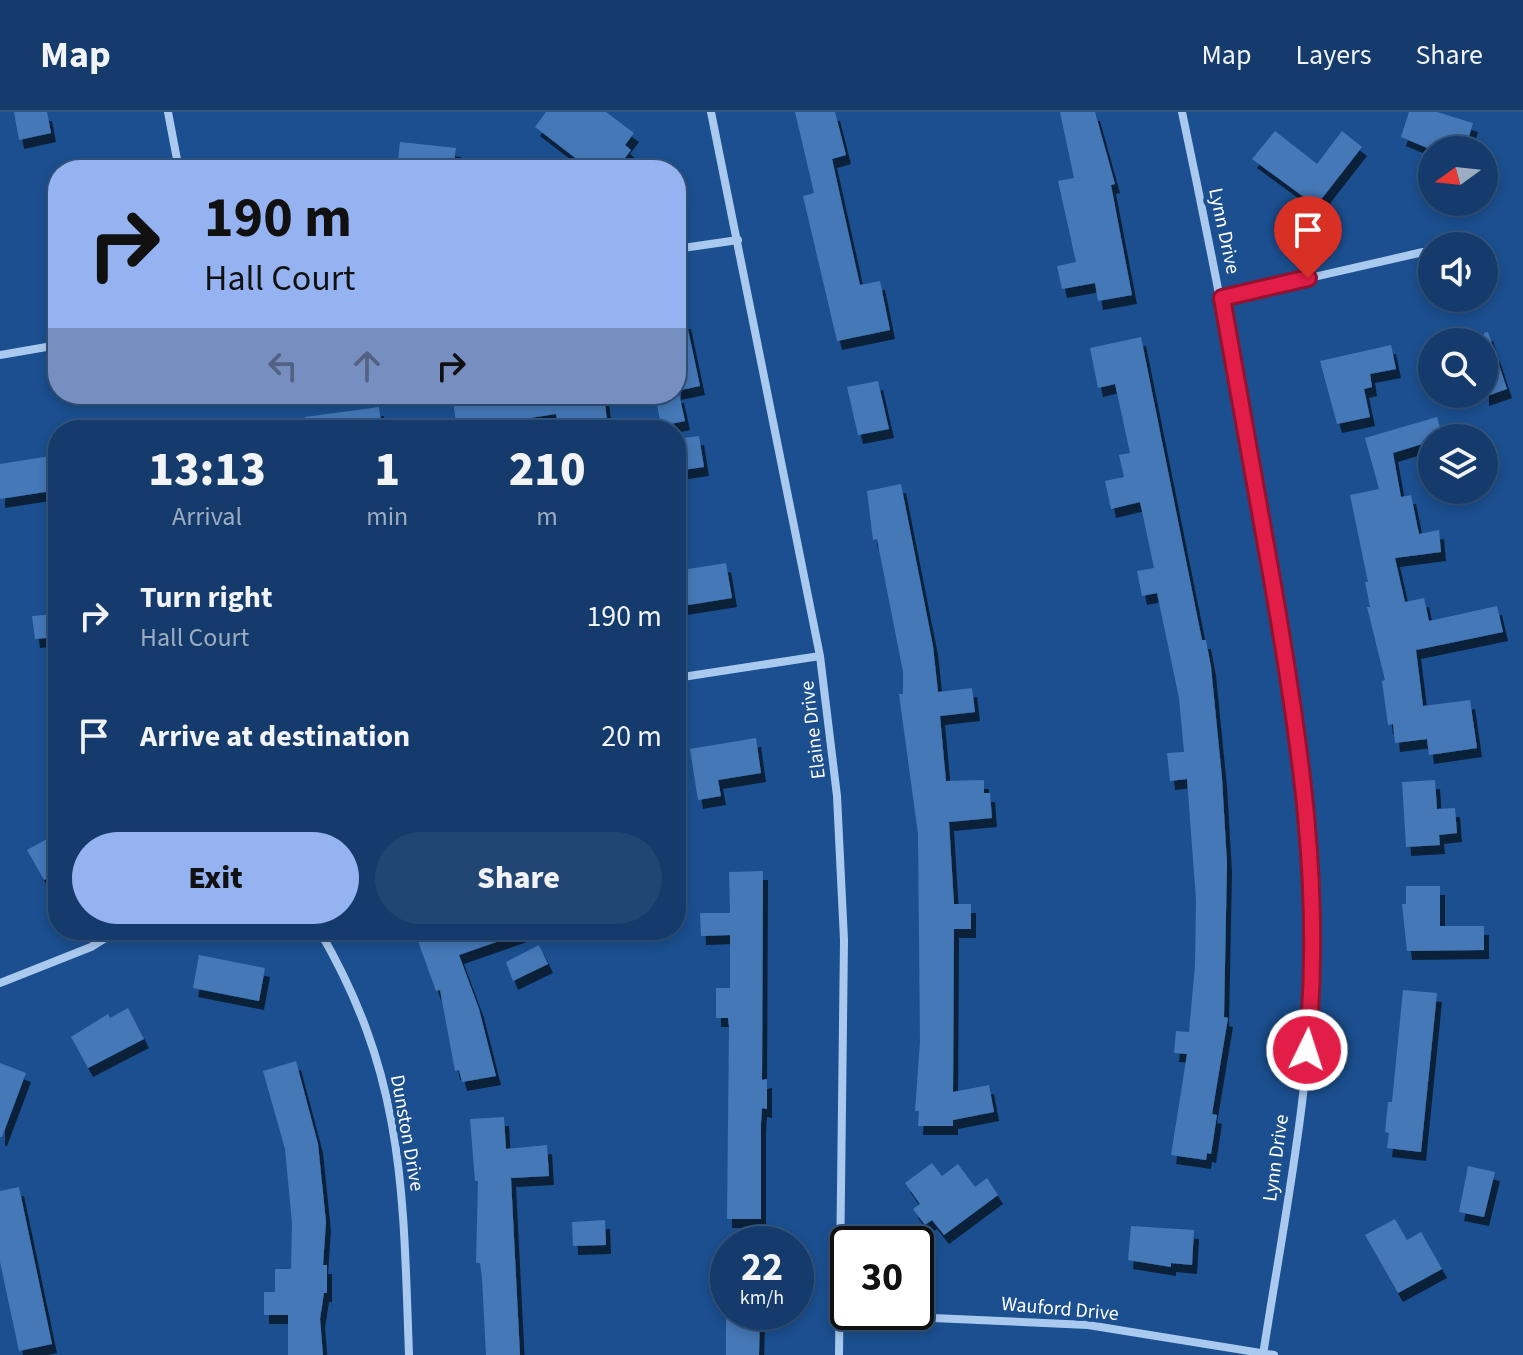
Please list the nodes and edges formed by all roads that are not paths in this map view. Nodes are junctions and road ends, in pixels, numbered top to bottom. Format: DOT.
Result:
graph roads {
  1 [pos="168,112"];
  2 [pos="711,112"];
  3 [pos="1182,112"];
  4 [pos="177,160"];
  5 [pos="738,240"];
  6 [pos="686,248"];
  7 [pos="1418,253"];
  8 [pos="1222,298"];
  9 [pos="48,347"];
  10 [pos="0,355"];
  11 [pos="820,656"];
  12 [pos="686,676"];
  13 [pos="102,940"];
  14 [pos="325,940"];
  15 [pos="0,983"];
  16 [pos="842,1226"];
  17 [pos="934,1318"];
  18 [pos="841,1330"];
  19 [pos="1263,1354"];
  20 [pos="409,1355"];
  21 [pos="839,1355"];
  22 [pos="1274,1355"];
  1 -- 4 [label="street"];
  2 -- 5 [label="street, Elaine Drive"];
  3 -- 8 [label="street, Lynn Drive"];
  5 -- 6 [label="street"];
  5 -- 11 [label="street, Elaine Drive"];
  7 -- 8 [label="street"];
  8 -- 19 [label="street, Lynn Drive"];
  9 -- 10 [label="street"];
  11 -- 12 [label="street"];
  11 -- 16 [label="street, Elaine Drive"];
  13 -- 15 [label="street"];
  14 -- 20 [label="street, Dunston Drive"];
  17 -- 19 [label="street, Wauford Drive"];
  18 -- 21 [label="street, Elaine Drive"];
  19 -- 22 [label="street, Wauford Drive"];
}
